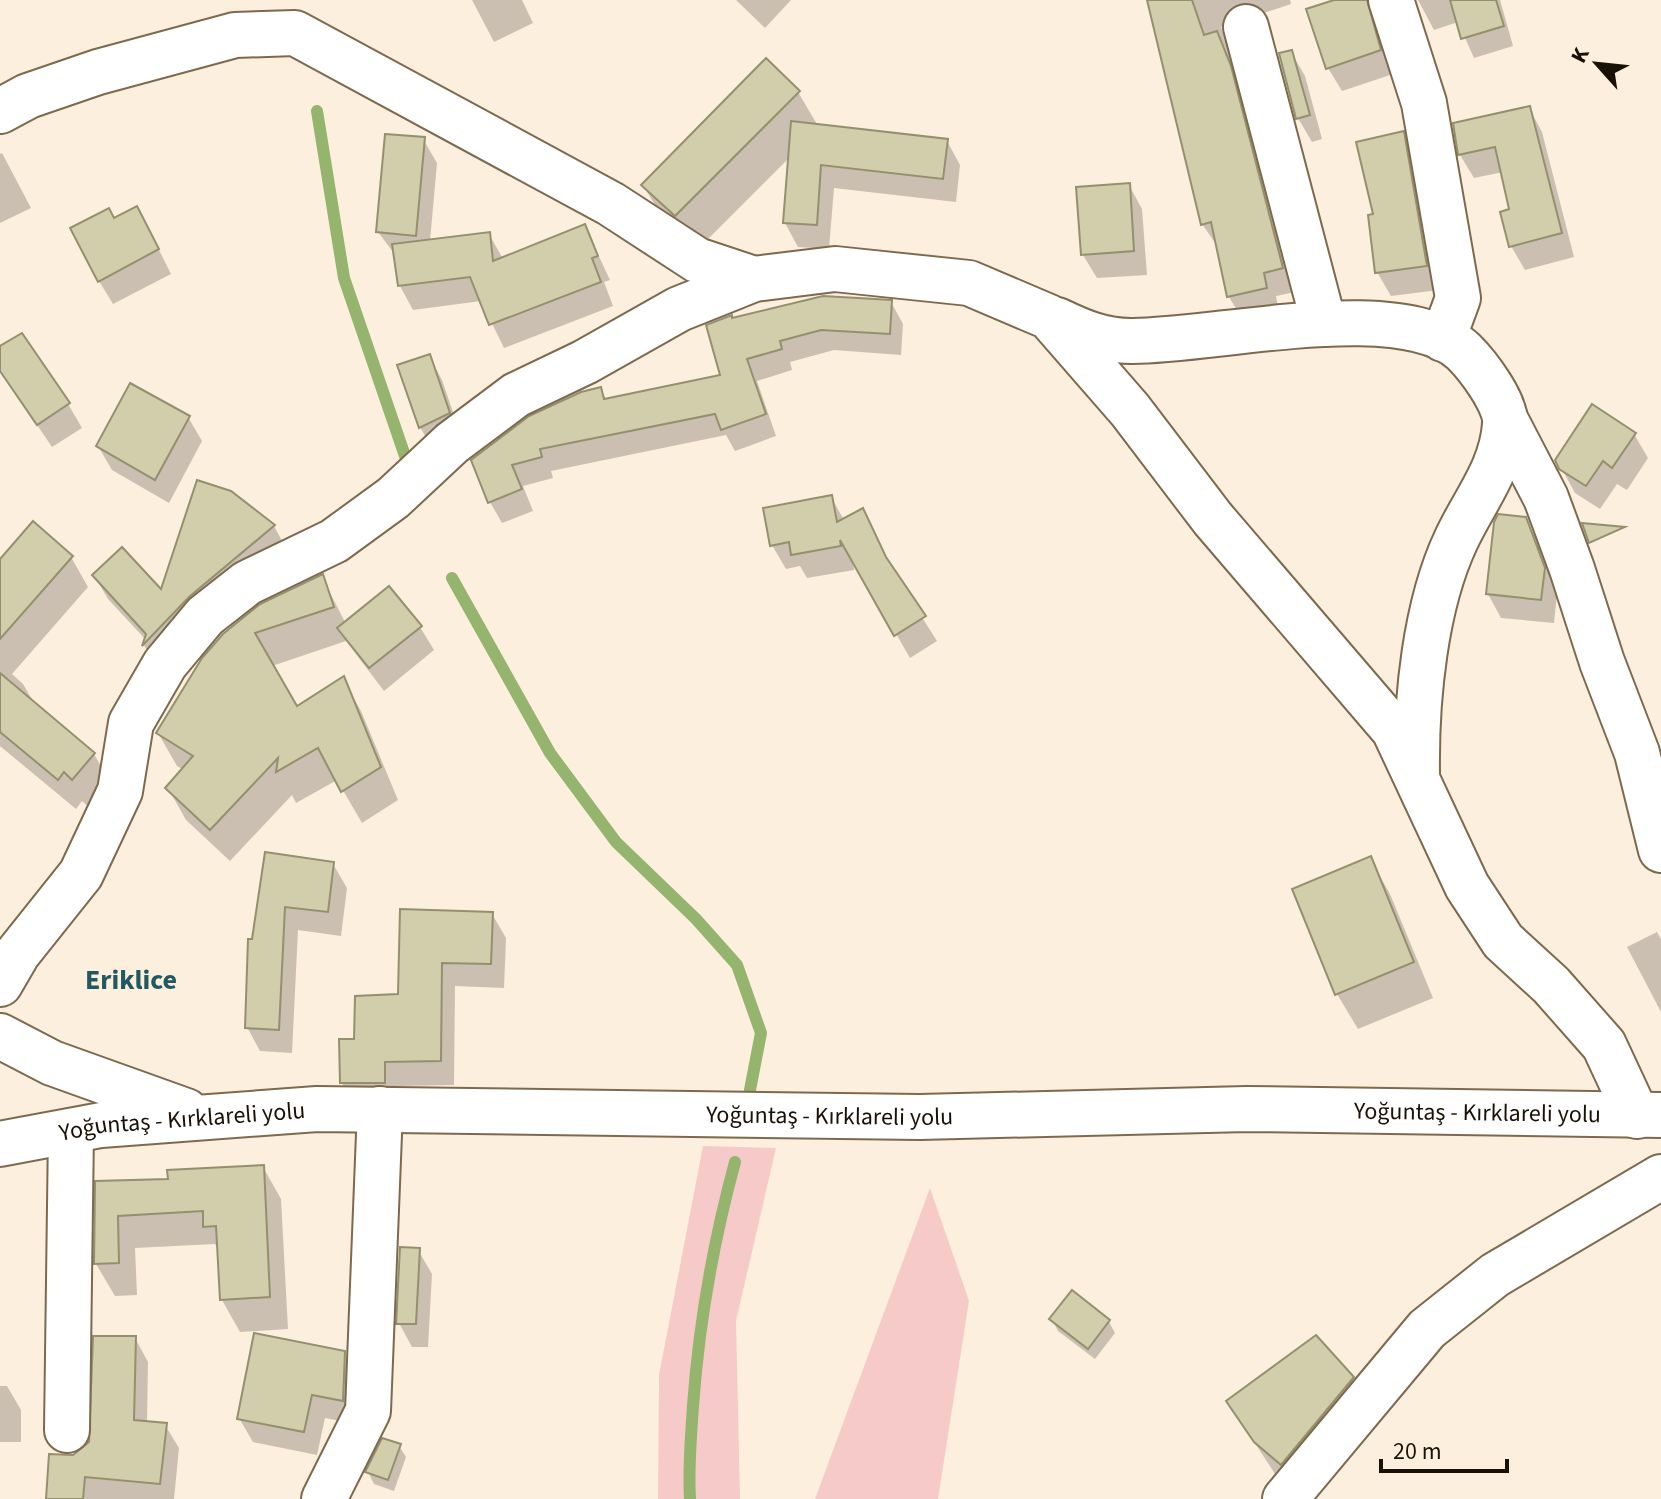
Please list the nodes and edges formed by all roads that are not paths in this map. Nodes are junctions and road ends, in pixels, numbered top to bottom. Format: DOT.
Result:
graph roads {
  1 [pos="1391,0"];
  2 [pos="288,16"];
  3 [pos="1246,27"];
  4 [pos="0,111"];
  5 [pos="754,279"];
  6 [pos="1049,317"];
  7 [pos="1324,324"];
  8 [pos="1443,339"];
  9 [pos="1506,421"];
  10 [pos="1417,774"];
  11 [pos="1661,850"];
  12 [pos="0,984"];
  13 [pos="0,1036"];
  14 [pos="380,1109"];
  15 [pos="196,1115"];
  16 [pos="1649,1116"];
  17 [pos="71,1131"];
  18 [pos="0,1144"];
  19 [pos="1661,1177"];
  20 [pos="67,1430"];
  21 [pos="324,1499"];
  22 [pos="1285,1499"];
  1 -- 8 [label="street"];
  2 -- 4 [label="street"];
  2 -- 5 [label="street"];
  3 -- 7 [label="street"];
  5 -- 6 [label="street"];
  5 -- 12 [label="street"];
  6 -- 7 [label="street"];
  6 -- 10 [label="street"];
  7 -- 8 [label="street"];
  8 -- 9 [label="street"];
  9 -- 10 [label="street"];
  9 -- 11 [label="street"];
  10 -- 16 [label="street"];
  13 -- 15 [label="street"];
  14 -- 15 [label="street, Yoğuntaş - Kırklareli yolu"];
  14 -- 16 [label="street, Yoğuntaş - Kırklareli yolu"];
  14 -- 21 [label="street"];
  15 -- 17 [label="street, Yoğuntaş - Kırklareli yolu"];
  17 -- 18 [label="street, Yoğuntaş - Kırklareli yolu"];
  17 -- 20 [label="street"];
  19 -- 22 [label="street"];
}
